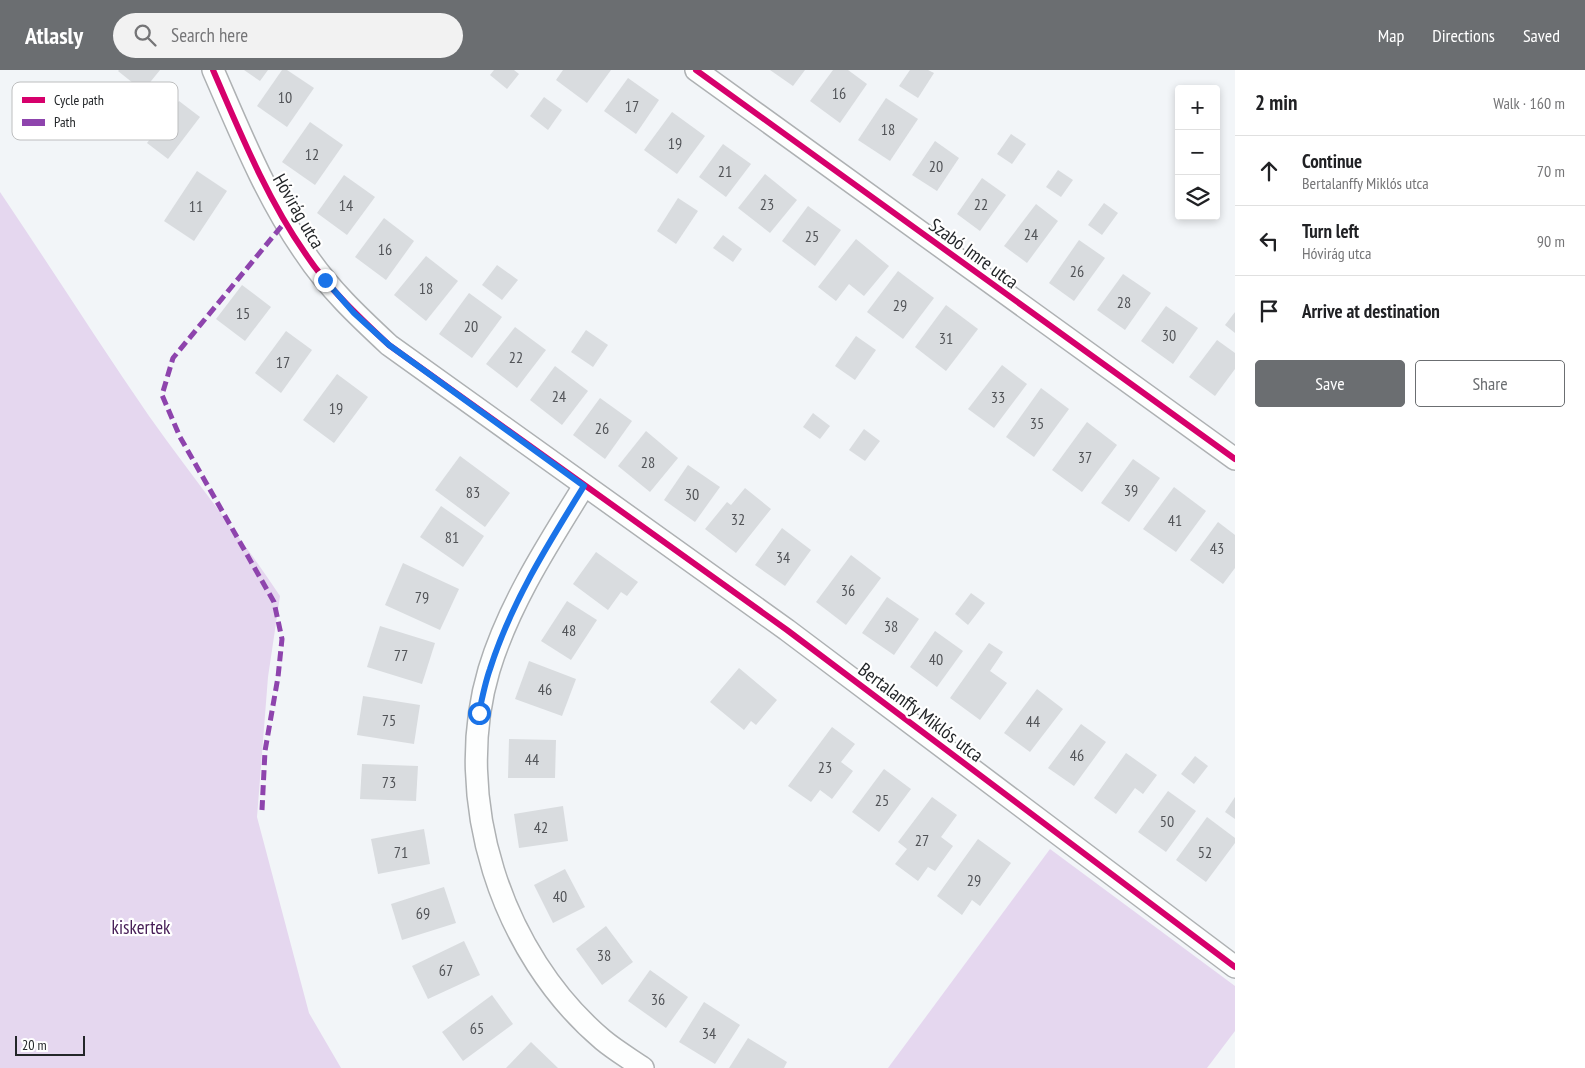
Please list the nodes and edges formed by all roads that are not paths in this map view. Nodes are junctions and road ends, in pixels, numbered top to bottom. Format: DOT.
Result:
graph roads {
  1 [pos="213,70"];
  2 [pos="696,70"];
  3 [pos="1235,459"];
  4 [pos="584,486"];
  5 [pos="1235,967"];
  6 [pos="643,1068"];
  1 -- 4 [label="street, Hóvirág utca"];
  2 -- 3 [label="street, Szabó Imre utca"];
  4 -- 5 [label="street, Bertalanffy Miklós utca"];
  4 -- 6 [label="street"];
}
